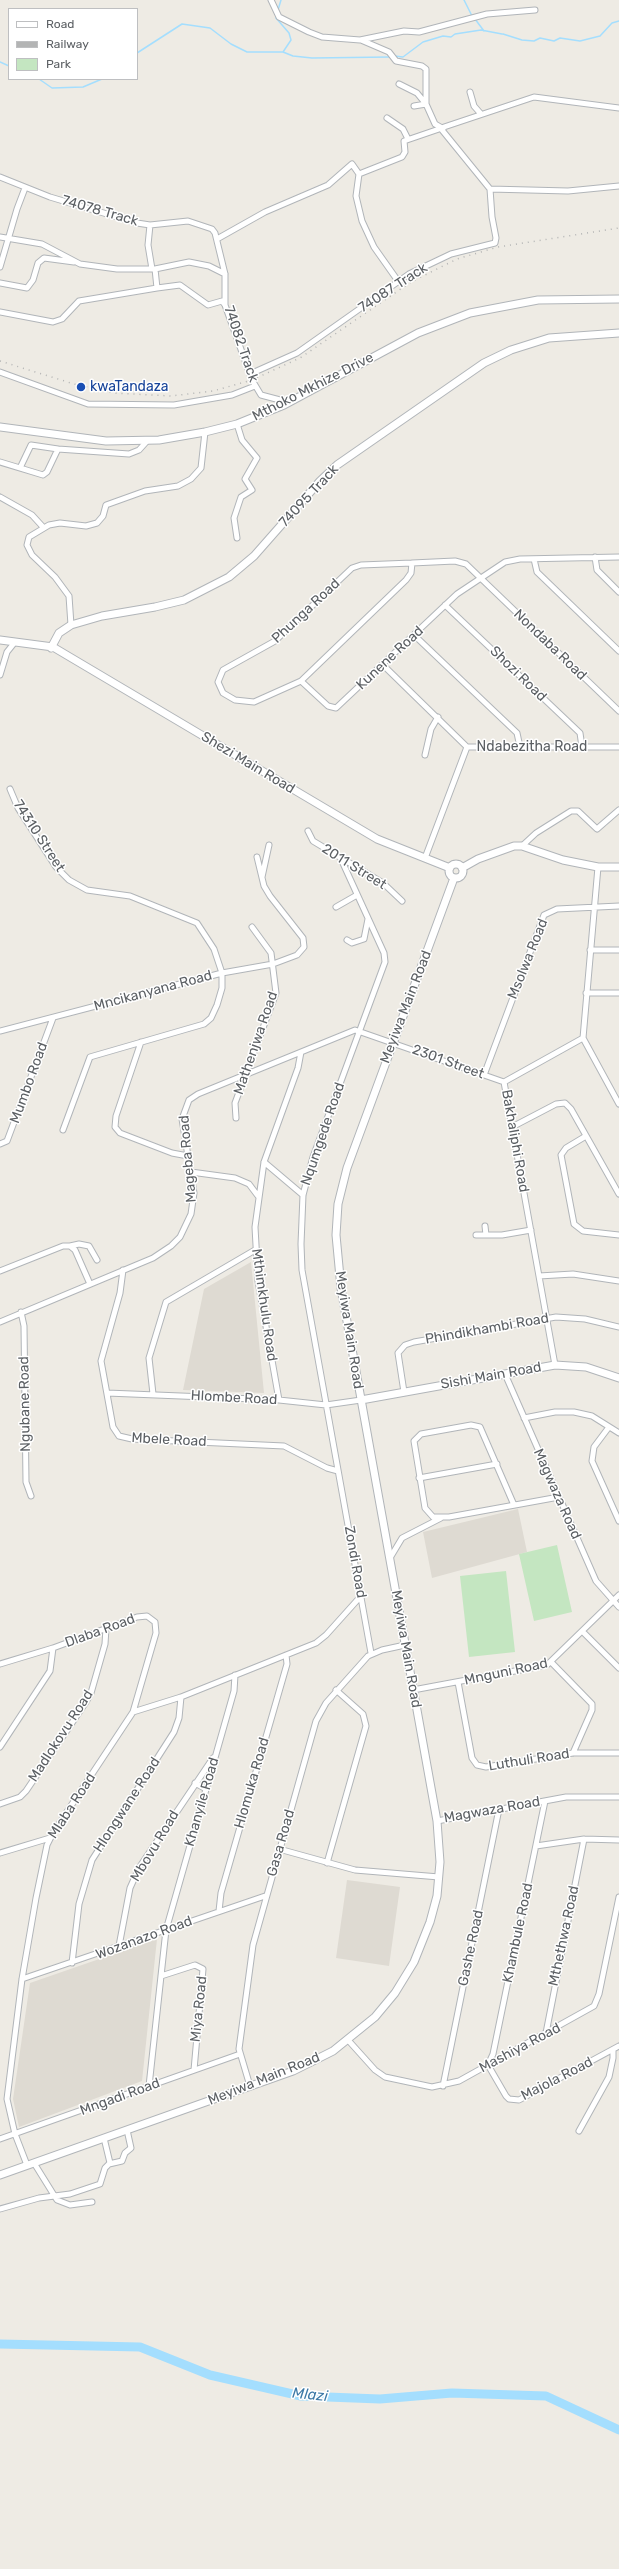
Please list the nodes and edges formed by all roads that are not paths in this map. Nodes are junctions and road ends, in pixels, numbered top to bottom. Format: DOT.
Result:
graph roads {
  1 [pos="271,0"];
  2 [pos="536,10"];
  3 [pos="360,40"];
  4 [pos="399,84"];
  5 [pos="470,92"];
  6 [pos="426,104"];
  7 [pos="414,106"];
  8 [pos="619,108"];
  9 [pos="481,114"];
  10 [pos="387,118"];
  11 [pos="442,128"];
  12 [pos="408,140"];
  13 [pos="359,174"];
  14 [pos="0,177"];
  15 [pos="619,186"];
  16 [pos="25,188"];
  17 [pos="490,188"];
  18 [pos="150,225"];
  19 [pos="0,237"];
  20 [pos="7,239"];
  21 [pos="217,239"];
  22 [pos="80,264"];
  23 [pos="0,268"];
  24 [pos="153,269"];
  25 [pos="225,274"];
  26 [pos="398,281"];
  27 [pos="0,283"];
  28 [pos="157,288"];
  29 [pos="619,299"];
  30 [pos="225,305"];
  31 [pos="0,312"];
  32 [pos="619,333"];
  33 [pos="0,372"];
  34 [pos="250,374"];
  35 [pos="255,386"];
  36 [pos="284,405"];
  37 [pos="237,424"];
  38 [pos="0,427"];
  39 [pos="205,432"];
  40 [pos="148,440"];
  41 [pos="58,449"];
  42 [pos="0,462"];
  43 [pos="20,468"];
  44 [pos="0,497"];
  45 [pos="43,527"];
  46 [pos="237,538"];
  47 [pos="619,557"];
  48 [pos="595,558"];
  49 [pos="534,559"];
  50 [pos="412,563"];
  51 [pos="480,578"];
  52 [pos="619,592"];
  53 [pos="445,605"];
  54 [pos="71,625"];
  55 [pos="414,635"];
  56 [pos="0,640"];
  57 [pos="15,642"];
  58 [pos="51,648"];
  59 [pos="619,651"];
  60 [pos="383,665"];
  61 [pos="0,675"];
  62 [pos="300,681"];
  63 [pos="619,711"];
  64 [pos="438,717"];
  65 [pos="467,747"];
  66 [pos="520,747"];
  67 [pos="582,747"];
  68 [pos="619,747"];
  69 [pos="425,755"];
  70 [pos="10,789"];
  71 [pos="619,810"];
  72 [pos="308,831"];
  73 [pos="269,845"];
  74 [pos="522,846"];
  75 [pos="257,857"];
  76 [pos="424,858"];
  77 [pos="342,859"];
  78 [pos="598,866"];
  79 [pos="619,867"];
  80 [pos="450,868"];
  81 [pos="462,868"];
  82 [pos="262,878"];
  83 [pos="454,878"];
  84 [pos="357,895"];
  85 [pos="402,901"];
  86 [pos="619,906"];
  87 [pos="336,907"];
  88 [pos="594,907"];
  89 [pos="368,919"];
  90 [pos="252,927"];
  91 [pos="347,940"];
  92 [pos="590,950"];
  93 [pos="619,950"];
  94 [pos="273,964"];
  95 [pos="222,973"];
  96 [pos="586,993"];
  97 [pos="619,993"];
  98 [pos="53,1018"];
  99 [pos="360,1030"];
  100 [pos="0,1031"];
  101 [pos="583,1038"];
  102 [pos="393,1041"];
  103 [pos="141,1042"];
  104 [pos="301,1052"];
  105 [pos="245,1074"];
  106 [pos="484,1075"];
  107 [pos="504,1082"];
  108 [pos="619,1104"];
  109 [pos="236,1118"];
  110 [pos="512,1127"];
  111 [pos="63,1130"];
  112 [pos="586,1136"];
  113 [pos="0,1144"];
  114 [pos="188,1156"];
  115 [pos="264,1162"];
  116 [pos="191,1172"];
  117 [pos="619,1194"];
  118 [pos="303,1195"];
  119 [pos="258,1196"];
  120 [pos="485,1226"];
  121 [pos="531,1230"];
  122 [pos="476,1235"];
  123 [pos="486,1235"];
  124 [pos="619,1235"];
  125 [pos="70,1246"];
  126 [pos="255,1250"];
  127 [pos="97,1260"];
  128 [pos="123,1270"];
  129 [pos="0,1271"];
  130 [pos="539,1276"];
  131 [pos="619,1281"];
  132 [pos="90,1284"];
  133 [pos="21,1312"];
  134 [pos="546,1318"];
  135 [pos="0,1322"];
  136 [pos="619,1327"];
  137 [pos="555,1364"];
  138 [pos="505,1374"];
  139 [pos="619,1378"];
  140 [pos="404,1392"];
  141 [pos="107,1393"];
  142 [pos="153,1394"];
  143 [pos="279,1400"];
  144 [pos="361,1400"];
  145 [pos="326,1404"];
  146 [pos="524,1418"];
  147 [pos="609,1427"];
  148 [pos="619,1433"];
  149 [pos="497,1464"];
  150 [pos="338,1471"];
  151 [pos="420,1478"];
  152 [pos="31,1496"];
  153 [pos="559,1497"];
  154 [pos="514,1505"];
  155 [pos="442,1518"];
  156 [pos="619,1521"];
  157 [pos="390,1558"];
  158 [pos="619,1595"];
  159 [pos="361,1596"];
  160 [pos="613,1601"];
  161 [pos="619,1608"];
  162 [pos="106,1628"];
  163 [pos="583,1632"];
  164 [pos="405,1645"];
  165 [pos="53,1648"];
  166 [pos="372,1653"];
  167 [pos="286,1655"];
  168 [pos="552,1663"];
  169 [pos="0,1664"];
  170 [pos="619,1668"];
  171 [pos="235,1675"];
  172 [pos="458,1682"];
  173 [pos="336,1690"];
  174 [pos="413,1690"];
  175 [pos="181,1697"];
  176 [pos="133,1712"];
  177 [pos="0,1747"];
  178 [pos="573,1752"];
  179 [pos="619,1753"];
  180 [pos="215,1756"];
  181 [pos="195,1783"];
  182 [pos="206,1789"];
  183 [pos="619,1797"];
  184 [pos="545,1801"];
  185 [pos="0,1804"];
  186 [pos="499,1809"];
  187 [pos="438,1820"];
  188 [pos="50,1838"];
  189 [pos="584,1839"];
  190 [pos="619,1840"];
  191 [pos="536,1846"];
  192 [pos="279,1849"];
  193 [pos="0,1853"];
  194 [pos="327,1862"];
  195 [pos="439,1877"];
  196 [pos="265,1896"];
  197 [pos="619,1897"];
  198 [pos="219,1911"];
  199 [pos="617,1914"];
  200 [pos="166,1930"];
  201 [pos="119,1946"];
  202 [pos="72,1963"];
  203 [pos="161,1976"];
  204 [pos="22,1979"];
  205 [pos="546,2033"];
  206 [pos="348,2040"];
  207 [pos="619,2046"];
  208 [pos="613,2050"];
  209 [pos="240,2054"];
  210 [pos="488,2065"];
  211 [pos="194,2070"];
  212 [pos="149,2086"];
  213 [pos="250,2086"];
  214 [pos="443,2086"];
  215 [pos="127,2130"];
  216 [pos="580,2131"];
  217 [pos="15,2134"];
  218 [pos="104,2138"];
  219 [pos="0,2140"];
  220 [pos="31,2164"];
  221 [pos="109,2164"];
  222 [pos="0,2174"];
  223 [pos="54,2195"];
  224 [pos="92,2202"];
  225 [pos="0,2209"];
  1 -- 3 [label="street"];
  2 -- 3 [label="street"];
  3 -- 6 [label="street"];
  4 -- 6 [label="street"];
  5 -- 9 [label="street"];
  6 -- 7 [label="street"];
  6 -- 11 [label="street"];
  8 -- 9 [label="street"];
  9 -- 11 [label="street"];
  10 -- 12 [label="street"];
  11 -- 12 [label="street"];
  11 -- 17 [label="street"];
  12 -- 13 [label="street"];
  13 -- 21 [label="street"];
  13 -- 26 [label="street"];
  14 -- 16 [label="street, 74078 Track"];
  15 -- 17 [label="street"];
  16 -- 18 [label="street, 74078 Track"];
  16 -- 20 [label="street"];
  17 -- 26 [label="street, 74087 Track"];
  18 -- 21 [label="street, 74078 Track"];
  18 -- 24 [label="street"];
  19 -- 20 [label="street"];
  20 -- 22 [label="street"];
  20 -- 23 [label="street"];
  21 -- 25 [label="street, 74082 Track"];
  22 -- 24 [label="street"];
  22 -- 27 [label="street"];
  24 -- 25 [label="street"];
  24 -- 28 [label="street"];
  25 -- 30 [label="street, 74082 Track"];
  26 -- 34 [label="street, 74087 Track"];
  28 -- 30 [label="street"];
  28 -- 31 [label="street"];
  29 -- 36 [label="street, Mthoko Mkhize Drive"];
  30 -- 34 [label="street, 74082 Track"];
  32 -- 54 [label="street, 74095 Track"];
  33 -- 35 [label="street"];
  34 -- 35 [label="street, 74082 Track"];
  35 -- 36 [label="street, 74082 Track"];
  36 -- 37 [label="street, Mthoko Mkhize Drive"];
  37 -- 39 [label="street, Mthoko Mkhize Drive"];
  37 -- 46 [label="street"];
  38 -- 40 [label="street, Mthoko Mkhize Drive"];
  39 -- 40 [label="street, Mthoko Mkhize Drive"];
  39 -- 45 [label="street"];
  40 -- 41 [label="street"];
  41 -- 43 [label="street"];
  41 -- 43 [label="street"];
  42 -- 43 [label="street"];
  44 -- 45 [label="street"];
  45 -- 54 [label="street"];
  47 -- 48 [label="street, Kunene Road"];
  48 -- 49 [label="street, Kunene Road"];
  48 -- 52 [label="street"];
  49 -- 51 [label="street, Kunene Road"];
  49 -- 59 [label="street"];
  50 -- 51 [label="street"];
  50 -- 62 [label="street, Phunga Road"];
  50 -- 62 [label="street, Phunga Road"];
  51 -- 53 [label="street, Kunene Road"];
  51 -- 63 [label="street, Nondaba Road"];
  53 -- 55 [label="street, Kunene Road"];
  53 -- 67 [label="street, Shozi Road"];
  54 -- 58 [label="street, 74095 Track"];
  55 -- 60 [label="street, Kunene Road"];
  55 -- 66 [label="street"];
  56 -- 57 [label="street, Shezi Main Road"];
  57 -- 58 [label="street, Shezi Main Road"];
  57 -- 61 [label="street"];
  58 -- 76 [label="street, Shezi Main Road"];
  60 -- 62 [label="street, Kunene Road"];
  60 -- 64 [label="street"];
  64 -- 65 [label="street"];
  64 -- 69 [label="street"];
  65 -- 66 [label="street, Ndabezitha Road"];
  65 -- 76 [label="street, Ndabezitha Road"];
  66 -- 67 [label="street, Ndabezitha Road"];
  67 -- 68 [label="street, Ndabezitha Road"];
  70 -- 95 [label="street, 74310 Street"];
  71 -- 74 [label="street"];
  72 -- 77 [label="street, 2011 Street"];
  73 -- 82 [label="street"];
  74 -- 78 [label="street, Shezi Main Road"];
  74 -- 81 [label="street, Shezi Main Road"];
  75 -- 82 [label="street"];
  76 -- 80 [label="street, Shezi Main Road"];
  77 -- 84 [label="street, Nqumgede Road"];
  77 -- 85 [label="street, 2011 Street"];
  78 -- 79 [label="street, Shezi Main Road"];
  78 -- 88 [label="street"];
  80 -- 81 [label="street, Shezi Main Road"];
  80 -- 83 [label="street"];
  81 -- 83 [label="street, Shezi Main Road"];
  82 -- 94 [label="street"];
  83 -- 102 [label="street, Meyiwa Main Road"];
  84 -- 87 [label="street"];
  84 -- 89 [label="street, Nqumgede Road"];
  86 -- 88 [label="street, Msolwa Road"];
  88 -- 92 [label="street"];
  88 -- 106 [label="street, Msolwa Road"];
  89 -- 91 [label="street"];
  89 -- 99 [label="street, Nqumgede Road"];
  90 -- 94 [label="street, Mathenjwa Road"];
  92 -- 93 [label="street"];
  92 -- 96 [label="street"];
  94 -- 95 [label="street"];
  94 -- 105 [label="street, Mathenjwa Road"];
  95 -- 98 [label="street, Mncikanyana Road"];
  95 -- 103 [label="street, Mncikanyana Road"];
  96 -- 97 [label="street"];
  96 -- 101 [label="street"];
  98 -- 100 [label="street, Mncikanyana Road"];
  98 -- 113 [label="street, Mumbo Road"];
  99 -- 102 [label="street"];
  99 -- 104 [label="street, Mageba Road"];
  99 -- 118 [label="street, Nqumgede Road"];
  101 -- 107 [label="street, Bakhaliphi Road"];
  101 -- 108 [label="street"];
  102 -- 106 [label="street, 2301 Street"];
  102 -- 144 [label="street, Meyiwa Main Road"];
  103 -- 111 [label="street, Mncikanyana Road"];
  103 -- 114 [label="street"];
  104 -- 105 [label="street, Mageba Road"];
  104 -- 115 [label="street, Mthimkhulu Road"];
  105 -- 109 [label="street, Mathenjwa Road"];
  105 -- 114 [label="street, Mageba Road"];
  106 -- 107 [label="street, 2301 Street"];
  107 -- 110 [label="street, Bakhaliphi Road"];
  110 -- 112 [label="street"];
  110 -- 121 [label="street, Bakhaliphi Road"];
  112 -- 117 [label="street"];
  112 -- 124 [label="street"];
  114 -- 116 [label="street, Mageba Road"];
  115 -- 118 [label="street"];
  115 -- 119 [label="street, Mthimkhulu Road"];
  116 -- 119 [label="street"];
  116 -- 128 [label="street, Mageba Road"];
  118 -- 145 [label="street, Nqumgede Road"];
  119 -- 126 [label="street, Mthimkhulu Road"];
  120 -- 123 [label="street"];
  121 -- 123 [label="street"];
  121 -- 130 [label="street, Bakhaliphi Road"];
  122 -- 123 [label="street"];
  125 -- 127 [label="street"];
  125 -- 129 [label="street"];
  125 -- 132 [label="street"];
  126 -- 142 [label="street"];
  126 -- 143 [label="street, Mthimkhulu Road"];
  128 -- 132 [label="street, Mageba Road"];
  128 -- 141 [label="street, Mbele Road"];
  130 -- 131 [label="street"];
  130 -- 134 [label="street, Bakhaliphi Road"];
  132 -- 133 [label="street, Mageba Road"];
  133 -- 135 [label="street, Mageba Road"];
  133 -- 152 [label="street, Ngubane Road"];
  134 -- 136 [label="street, Phindikhambi Road"];
  134 -- 137 [label="street, Bakhaliphi Road"];
  134 -- 140 [label="street, Phindikhambi Road"];
  137 -- 138 [label="street, Sishi Main Road"];
  137 -- 139 [label="street, Sishi Main Road"];
  138 -- 140 [label="street, Sishi Main Road"];
  138 -- 146 [label="street, Magwaza Road"];
  140 -- 144 [label="street, Sishi Main Road"];
  141 -- 142 [label="street, Hlombe Road"];
  141 -- 150 [label="street, Mbele Road"];
  142 -- 143 [label="street, Hlombe Road"];
  143 -- 145 [label="street, Hlombe Road"];
  144 -- 145 [label="street, Hlombe Road"];
  144 -- 157 [label="street, Meyiwa Main Road"];
  145 -- 150 [label="street, Nqumgede Road"];
  146 -- 147 [label="street"];
  146 -- 153 [label="street, Magwaza Road"];
  147 -- 148 [label="street"];
  147 -- 156 [label="street"];
  149 -- 151 [label="street"];
  149 -- 151 [label="street"];
  149 -- 154 [label="street"];
  150 -- 159 [label="street, Zondi Road"];
  151 -- 155 [label="street"];
  153 -- 154 [label="street"];
  153 -- 160 [label="street, Magwaza Road"];
  154 -- 155 [label="street"];
  155 -- 157 [label="street"];
  157 -- 164 [label="street, Meyiwa Main Road"];
  158 -- 160 [label="street, Mnguni Road"];
  159 -- 166 [label="street, Zondi Road"];
  159 -- 167 [label="street"];
  160 -- 161 [label="street, Magwaza Road"];
  160 -- 163 [label="street, Mnguni Road"];
  162 -- 165 [label="street, Dlaba Road"];
  162 -- 176 [label="street, Dlaba Road"];
  162 -- 185 [label="street, Madlokovu Road"];
  163 -- 168 [label="street, Mnguni Road"];
  163 -- 170 [label="street"];
  164 -- 166 [label="street, Gasa Road"];
  164 -- 174 [label="street, Meyiwa Main Road"];
  165 -- 169 [label="street, Dlaba Road"];
  165 -- 177 [label="street"];
  166 -- 173 [label="street, Gasa Road"];
  167 -- 171 [label="street"];
  167 -- 198 [label="street, Hlomuka Road"];
  168 -- 172 [label="street, Mnguni Road"];
  168 -- 178 [label="street"];
  171 -- 175 [label="street"];
  171 -- 180 [label="street, Khanyile Road"];
  172 -- 174 [label="street, Mnguni Road"];
  172 -- 178 [label="street, Luthuli Road"];
  173 -- 192 [label="street, Gasa Road"];
  173 -- 194 [label="street"];
  174 -- 187 [label="street, Meyiwa Main Road"];
  175 -- 176 [label="street"];
  175 -- 202 [label="street, Hlongwane Road"];
  176 -- 188 [label="street, Mlaba Road"];
  178 -- 179 [label="street, Luthuli Road"];
  180 -- 181 [label="street, Mbovu Road"];
  180 -- 182 [label="street, Khanyile Road"];
  181 -- 182 [label="street"];
  181 -- 201 [label="street, Mbovu Road"];
  182 -- 200 [label="street, Khanyile Road"];
  183 -- 184 [label="street, Magwaza Road"];
  184 -- 186 [label="street, Magwaza Road"];
  184 -- 191 [label="street, Khambule Road"];
  186 -- 187 [label="street, Magwaza Road"];
  186 -- 214 [label="street, Gashe Road"];
  187 -- 195 [label="street, Meyiwa Main Road"];
  188 -- 193 [label="street"];
  188 -- 204 [label="street, Mlaba Road"];
  189 -- 190 [label="street"];
  189 -- 191 [label="street"];
  189 -- 205 [label="street, Mthethwa Road"];
  191 -- 210 [label="street, Khambule Road"];
  192 -- 194 [label="street"];
  192 -- 196 [label="street, Gasa Road"];
  194 -- 195 [label="street"];
  195 -- 206 [label="street, Meyiwa Main Road"];
  196 -- 198 [label="street, Wozanazo Road"];
  196 -- 209 [label="street, Gasa Road"];
  197 -- 199 [label="street, Mashiya Road"];
  198 -- 200 [label="street, Wozanazo Road"];
  199 -- 205 [label="street, Mashiya Road"];
  200 -- 201 [label="street, Wozanazo Road"];
  200 -- 203 [label="street, Khanyile Road"];
  201 -- 202 [label="street, Wozanazo Road"];
  202 -- 204 [label="street, Wozanazo Road"];
  203 -- 211 [label="street, Miya Road"];
  203 -- 212 [label="street, Khanyile Road"];
  204 -- 217 [label="street, Mlaba Road"];
  205 -- 210 [label="street, Mashiya Road"];
  206 -- 213 [label="street, Meyiwa Main Road"];
  206 -- 214 [label="street, Mashiya Road"];
  207 -- 208 [label="street, Majola Road"];
  208 -- 210 [label="street, Majola Road"];
  208 -- 216 [label="street"];
  209 -- 211 [label="street, Mngadi Road"];
  209 -- 213 [label="street, Gasa Road"];
  210 -- 214 [label="street, Mashiya Road"];
  211 -- 212 [label="street, Mngadi Road"];
  212 -- 217 [label="street, Mngadi Road"];
  213 -- 215 [label="street, Meyiwa Main Road"];
  215 -- 218 [label="street, Meyiwa Main Road"];
  215 -- 221 [label="street"];
  217 -- 219 [label="street, Mngadi Road"];
  217 -- 220 [label="street, Mlaba Road"];
  218 -- 220 [label="street, Meyiwa Main Road"];
  218 -- 221 [label="street"];
  220 -- 222 [label="street, Meyiwa Main Road"];
  220 -- 223 [label="street, Mlaba Road"];
  221 -- 223 [label="street"];
  223 -- 224 [label="street"];
  223 -- 225 [label="street"];
}
